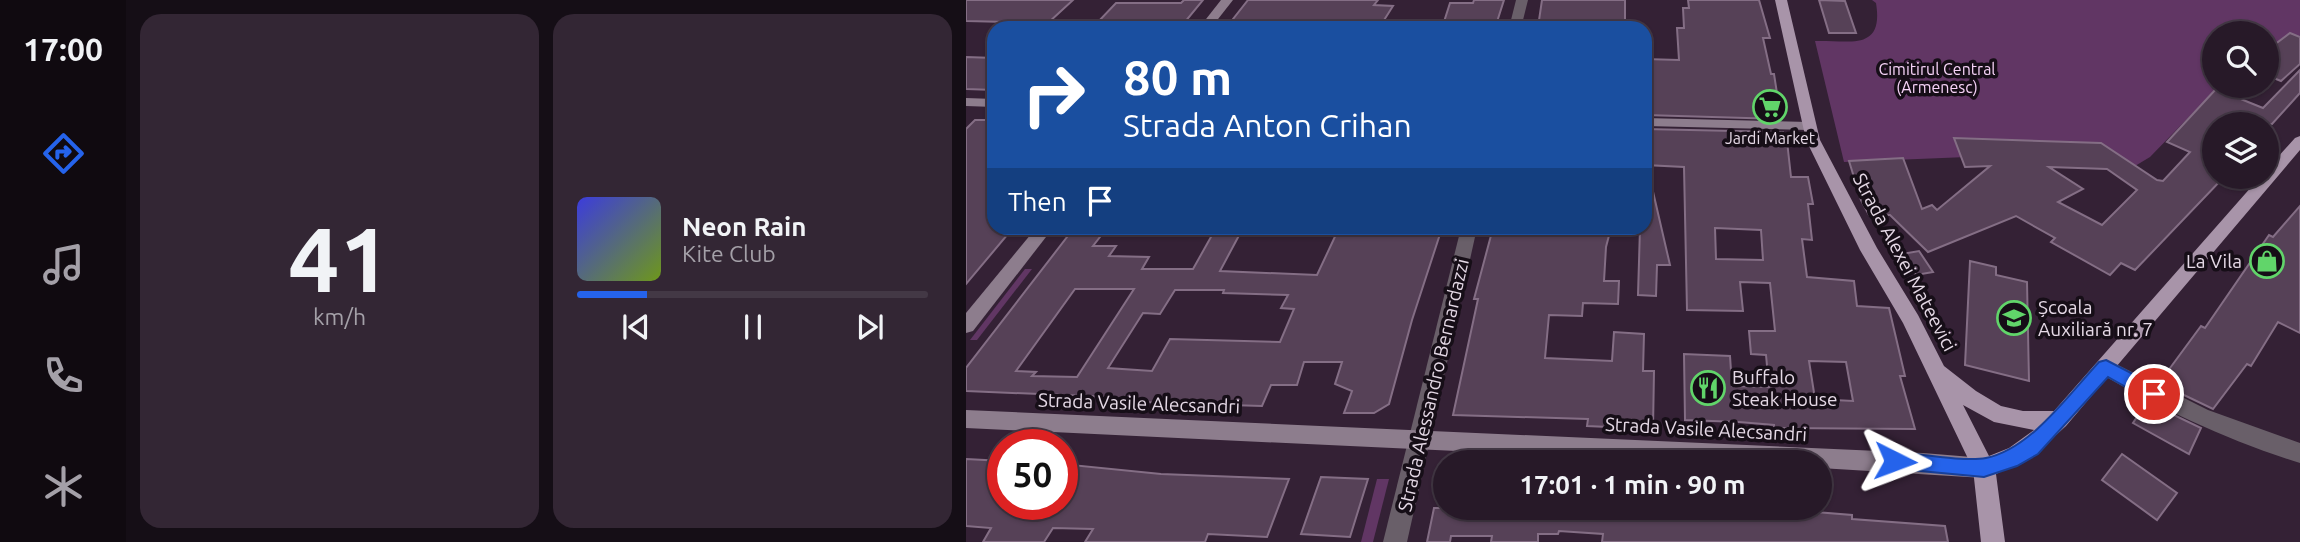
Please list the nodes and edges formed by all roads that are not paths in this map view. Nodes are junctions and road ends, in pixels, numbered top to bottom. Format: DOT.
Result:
graph roads {
  1 [pos="1227,0"];
  2 [pos="1522,0"];
  3 [pos="1781,0"];
  4 [pos="1210,21"];
  5 [pos="1517,21"];
  6 [pos="966,102"];
  7 [pos="987,103"];
  8 [pos="1652,122"];
  9 [pos="1808,126"];
  10 [pos="2300,141"];
  11 [pos="1039,235"];
  12 [pos="1467,235"];
  13 [pos="966,326"];
  14 [pos="1933,365"];
  15 [pos="2106,367"];
  16 [pos="966,419"];
  17 [pos="2059,420"];
  18 [pos="1421,439"];
  19 [pos="2300,453"];
  20 [pos="1984,468"];
  21 [pos="1395,542"];
  22 [pos="1993,542"];
  1 -- 4 [label="main road"];
  2 -- 5 [label="street"];
  3 -- 9 [label="main road, Strada Alexei Mateevici"];
  6 -- 7 [label="main road"];
  8 -- 9 [label="main road"];
  9 -- 14 [label="main road, Strada Alexei Mateevici"];
  10 -- 15 [label="main road, Strada Vasile Alecsandri"];
  11 -- 13 [label="main road"];
  12 -- 18 [label="street, Strada Alessandro Bernardazzi"];
  14 -- 17 [label="main road"];
  14 -- 20 [label="main road, Strada Alexei Mateevici"];
  15 -- 17 [label="main road, Strada Vasile Alecsandri"];
  15 -- 19 [label="street"];
  16 -- 18 [label="main road, Strada Vasile Alecsandri"];
  17 -- 20 [label="main road, Strada Vasile Alecsandri"];
  18 -- 20 [label="main road, Strada Vasile Alecsandri"];
  18 -- 21 [label="street, Strada Alessandro Bernardazzi"];
  20 -- 22 [label="main road, Strada Alexei Mateevici"];
}
